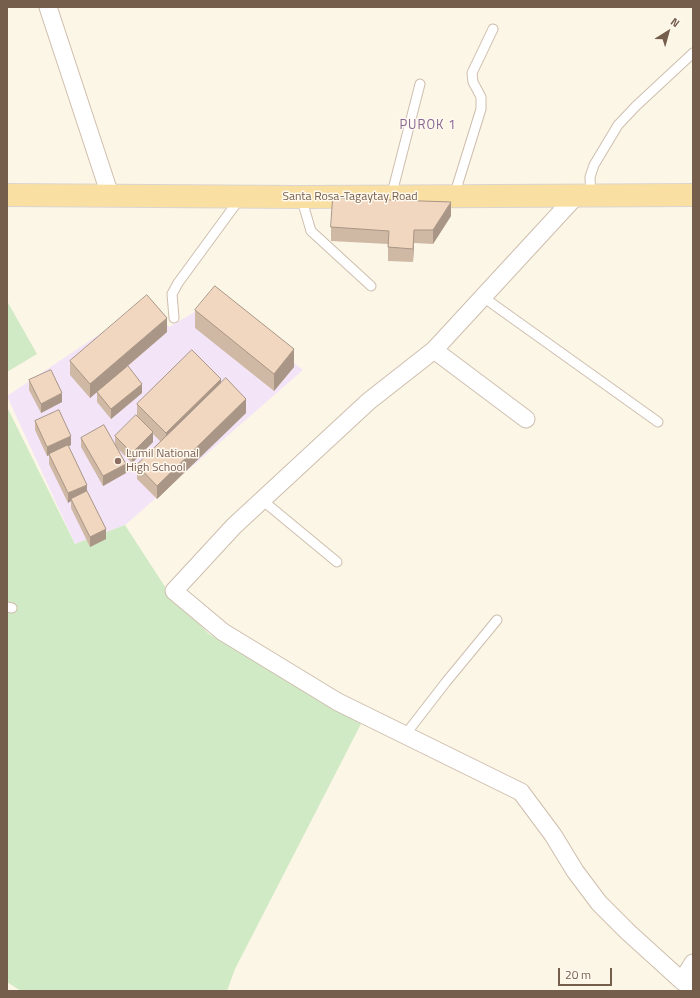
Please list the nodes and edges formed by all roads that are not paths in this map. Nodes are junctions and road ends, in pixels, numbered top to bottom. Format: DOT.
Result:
graph roads {
  1 [pos="48,7"];
  2 [pos="493,29"];
  3 [pos="693,53"];
  4 [pos="420,84"];
  5 [pos="7,194"];
  6 [pos="110,195"];
  7 [pos="693,195"];
  8 [pos="242,196"];
  9 [pos="454,196"];
  10 [pos="584,196"];
  11 [pos="301,197"];
  12 [pos="391,197"];
  13 [pos="372,286"];
  14 [pos="483,297"];
  15 [pos="174,318"];
  16 [pos="434,350"];
  17 [pos="526,419"];
  18 [pos="658,422"];
  19 [pos="262,500"];
  20 [pos="337,562"];
  21 [pos="497,620"];
  22 [pos="405,735"];
  23 [pos="693,963"];
  24 [pos="687,985"];
  1 -- 6 [label="street"];
  2 -- 9 [label="lane"];
  3 -- 10 [label="lane"];
  4 -- 12 [label="lane"];
  5 -- 6 [label="main road, Santa Rosa-Tagaytay Road"];
  6 -- 8 [label="main road, Santa Rosa-Tagaytay Road"];
  7 -- 10 [label="main road, Santa Rosa-Tagaytay Road"];
  8 -- 11 [label="main road, Santa Rosa-Tagaytay Road"];
  8 -- 15 [label="lane"];
  9 -- 10 [label="main road, Santa Rosa-Tagaytay Road"];
  9 -- 12 [label="main road, Santa Rosa-Tagaytay Road"];
  10 -- 14 [label="street"];
  11 -- 12 [label="main road, Santa Rosa-Tagaytay Road"];
  11 -- 13 [label="lane"];
  14 -- 16 [label="street"];
  14 -- 18 [label="lane"];
  16 -- 17 [label="street"];
  16 -- 19 [label="street"];
  19 -- 20 [label="lane"];
  19 -- 22 [label="street"];
  21 -- 22 [label="lane"];
  22 -- 24 [label="street"];
  23 -- 24 [label="street"];
}
